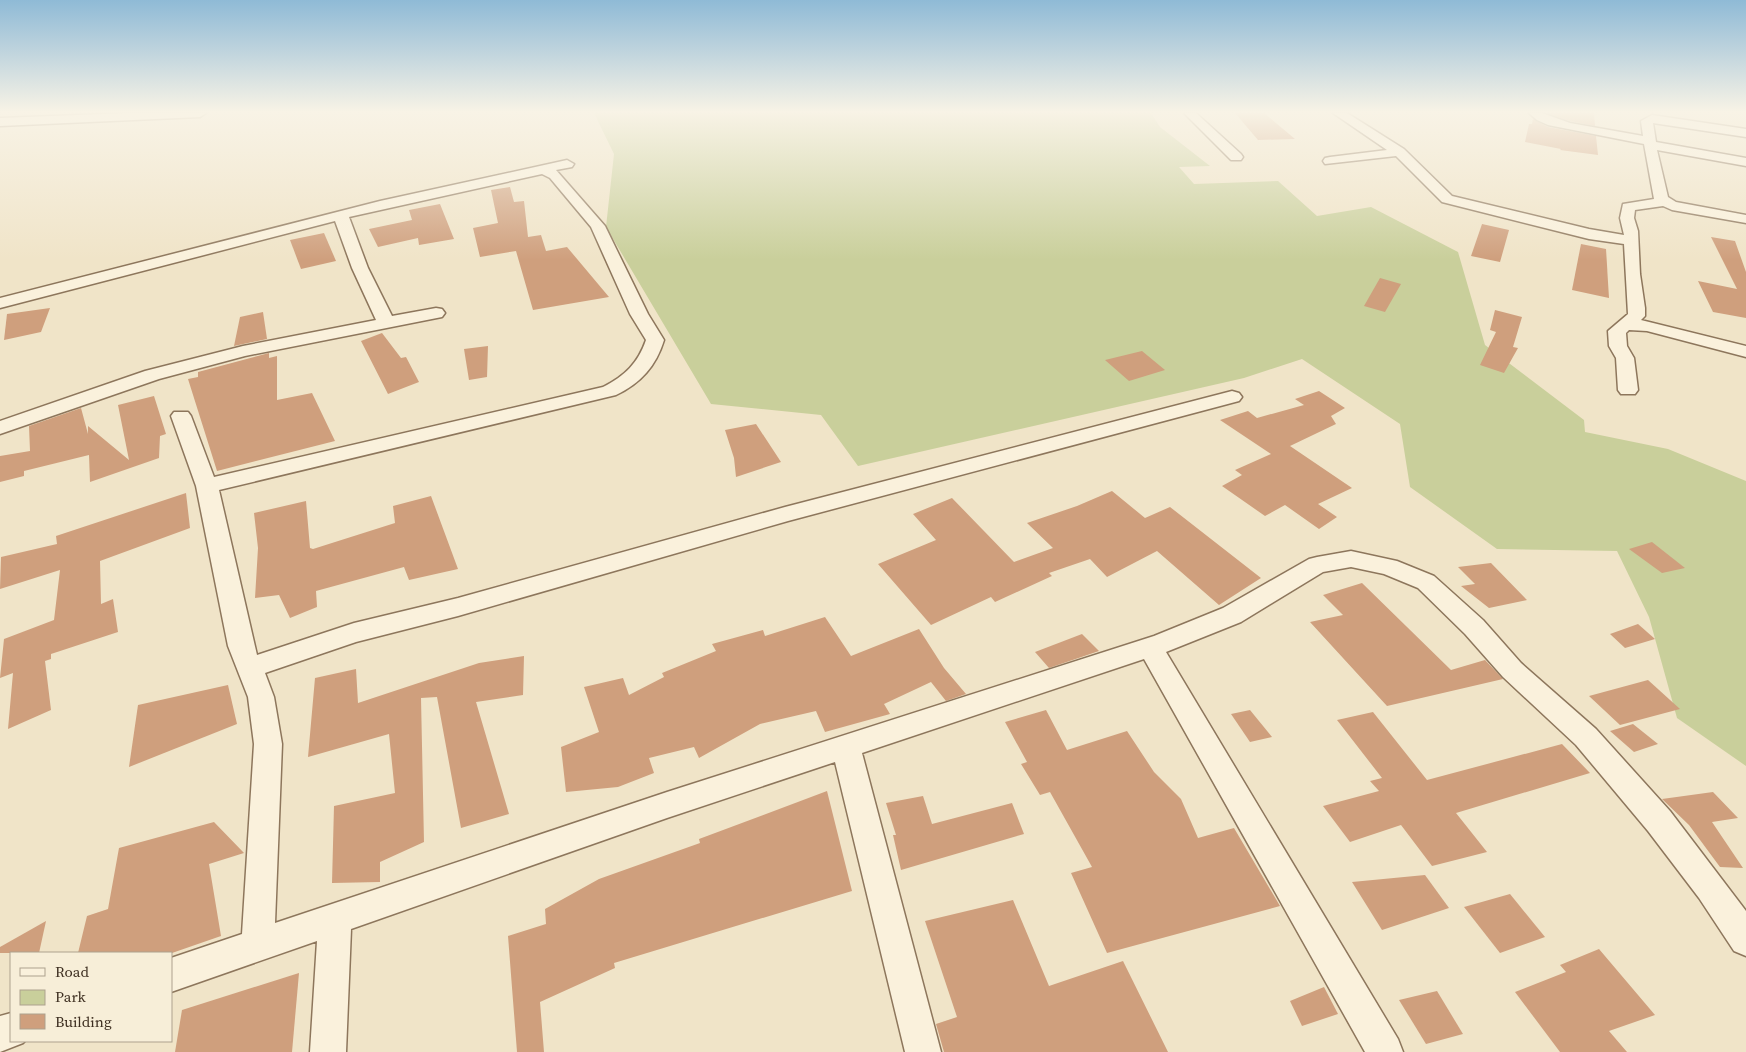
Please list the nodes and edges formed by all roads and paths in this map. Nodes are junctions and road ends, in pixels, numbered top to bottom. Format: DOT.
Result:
graph roads {
  1 [pos="1408,162"];
  2 [pos="1653,162"];
  3 [pos="567,164"];
  4 [pos="543,169"];
  5 [pos="1664,202"];
  6 [pos="341,216"];
  7 [pos="1746,219"];
  8 [pos="1631,241"];
  9 [pos="0,303"];
  10 [pos="436,313"];
  11 [pos="386,322"];
  12 [pos="1624,325"];
  13 [pos="1746,352"];
  14 [pos="1628,390"];
  15 [pos="1232,397"];
  16 [pos="181,416"];
  17 [pos="0,428"];
  18 [pos="207,486"];
  19 [pos="1150,647"];
  20 [pos="248,668"];
  21 [pos="846,748"];
  22 [pos="335,919"];
  23 [pos="1746,939"];
  24 [pos="258,945"];
  25 [pos="172,975"];
  26 [pos="328,1052"];
  27 [pos="922,1052"];
  28 [pos="1385,1052"];
  1 -- 8 [label="street"];
  2 -- 5 [label="street"];
  3 -- 4 [label="street"];
  4 -- 6 [label="street"];
  4 -- 18 [label="street"];
  5 -- 7 [label="street"];
  5 -- 8 [label="street"];
  6 -- 9 [label="street"];
  6 -- 11 [label="street"];
  8 -- 12 [label="street"];
  10 -- 11 [label="street"];
  11 -- 17 [label="street"];
  12 -- 13 [label="street"];
  12 -- 14 [label="street"];
  15 -- 20 [label="street"];
  16 -- 18 [label="street"];
  18 -- 20 [label="street"];
  19 -- 21 [label="street"];
  19 -- 23 [label="street"];
  19 -- 28 [label="street"];
  20 -- 24 [label="street"];
  21 -- 22 [label="street"];
  21 -- 27 [label="street"];
  22 -- 24 [label="street"];
  22 -- 26 [label="street"];
  24 -- 25 [label="street"];
}
